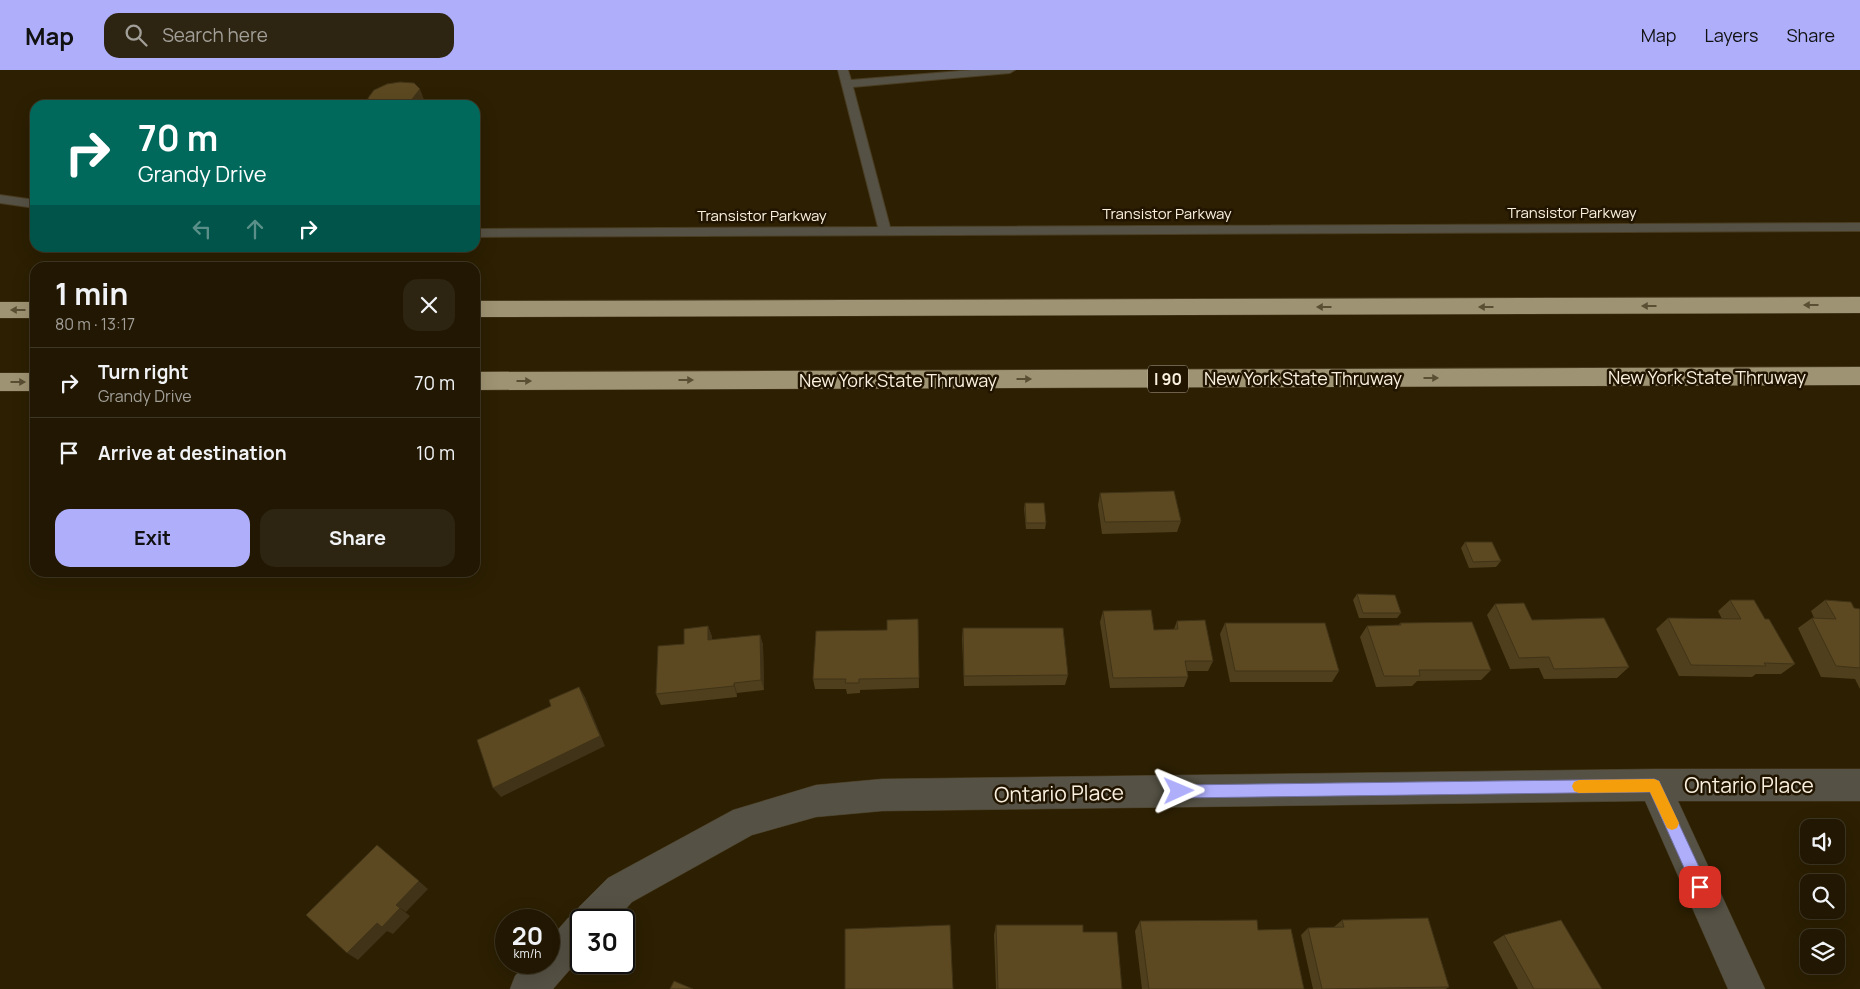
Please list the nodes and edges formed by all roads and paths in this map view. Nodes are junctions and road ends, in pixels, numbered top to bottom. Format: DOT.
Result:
graph roads {
  1 [pos="843,70"];
  2 [pos="1010,70"];
  3 [pos="847,84"];
  4 [pos="0,199"];
  5 [pos="30,203"];
  6 [pos="1860,228"];
  7 [pos="885,231"];
  8 [pos="480,233"];
  9 [pos="1860,305"];
  10 [pos="480,309"];
  11 [pos="0,310"];
  12 [pos="30,310"];
  13 [pos="1860,376"];
  14 [pos="480,381"];
  15 [pos="0,382"];
  16 [pos="30,382"];
  17 [pos="1654,785"];
  18 [pos="1860,785"];
  19 [pos="602,909"];
  20 [pos="570,943"];
  21 [pos="528,989"];
  22 [pos="1747,989"];
  1 -- 3 [label="lane"];
  2 -- 3 [label="lane"];
  3 -- 7 [label="lane"];
  4 -- 5 [label="lane"];
  6 -- 7 [label="lane, Transistor Parkway"];
  7 -- 8 [label="lane, Transistor Parkway"];
  9 -- 10 [label="highway, one-way"];
  12 -- 11 [label="highway, one-way"];
  14 -- 13 [label="highway, New York State Thruway / I 90, one-way"];
  15 -- 16 [label="highway, one-way"];
  17 -- 18 [label="street, Ontario Place"];
  17 -- 19 [label="street, Ontario Place"];
  17 -- 22 [label="street"];
  20 -- 21 [label="street"];
}
